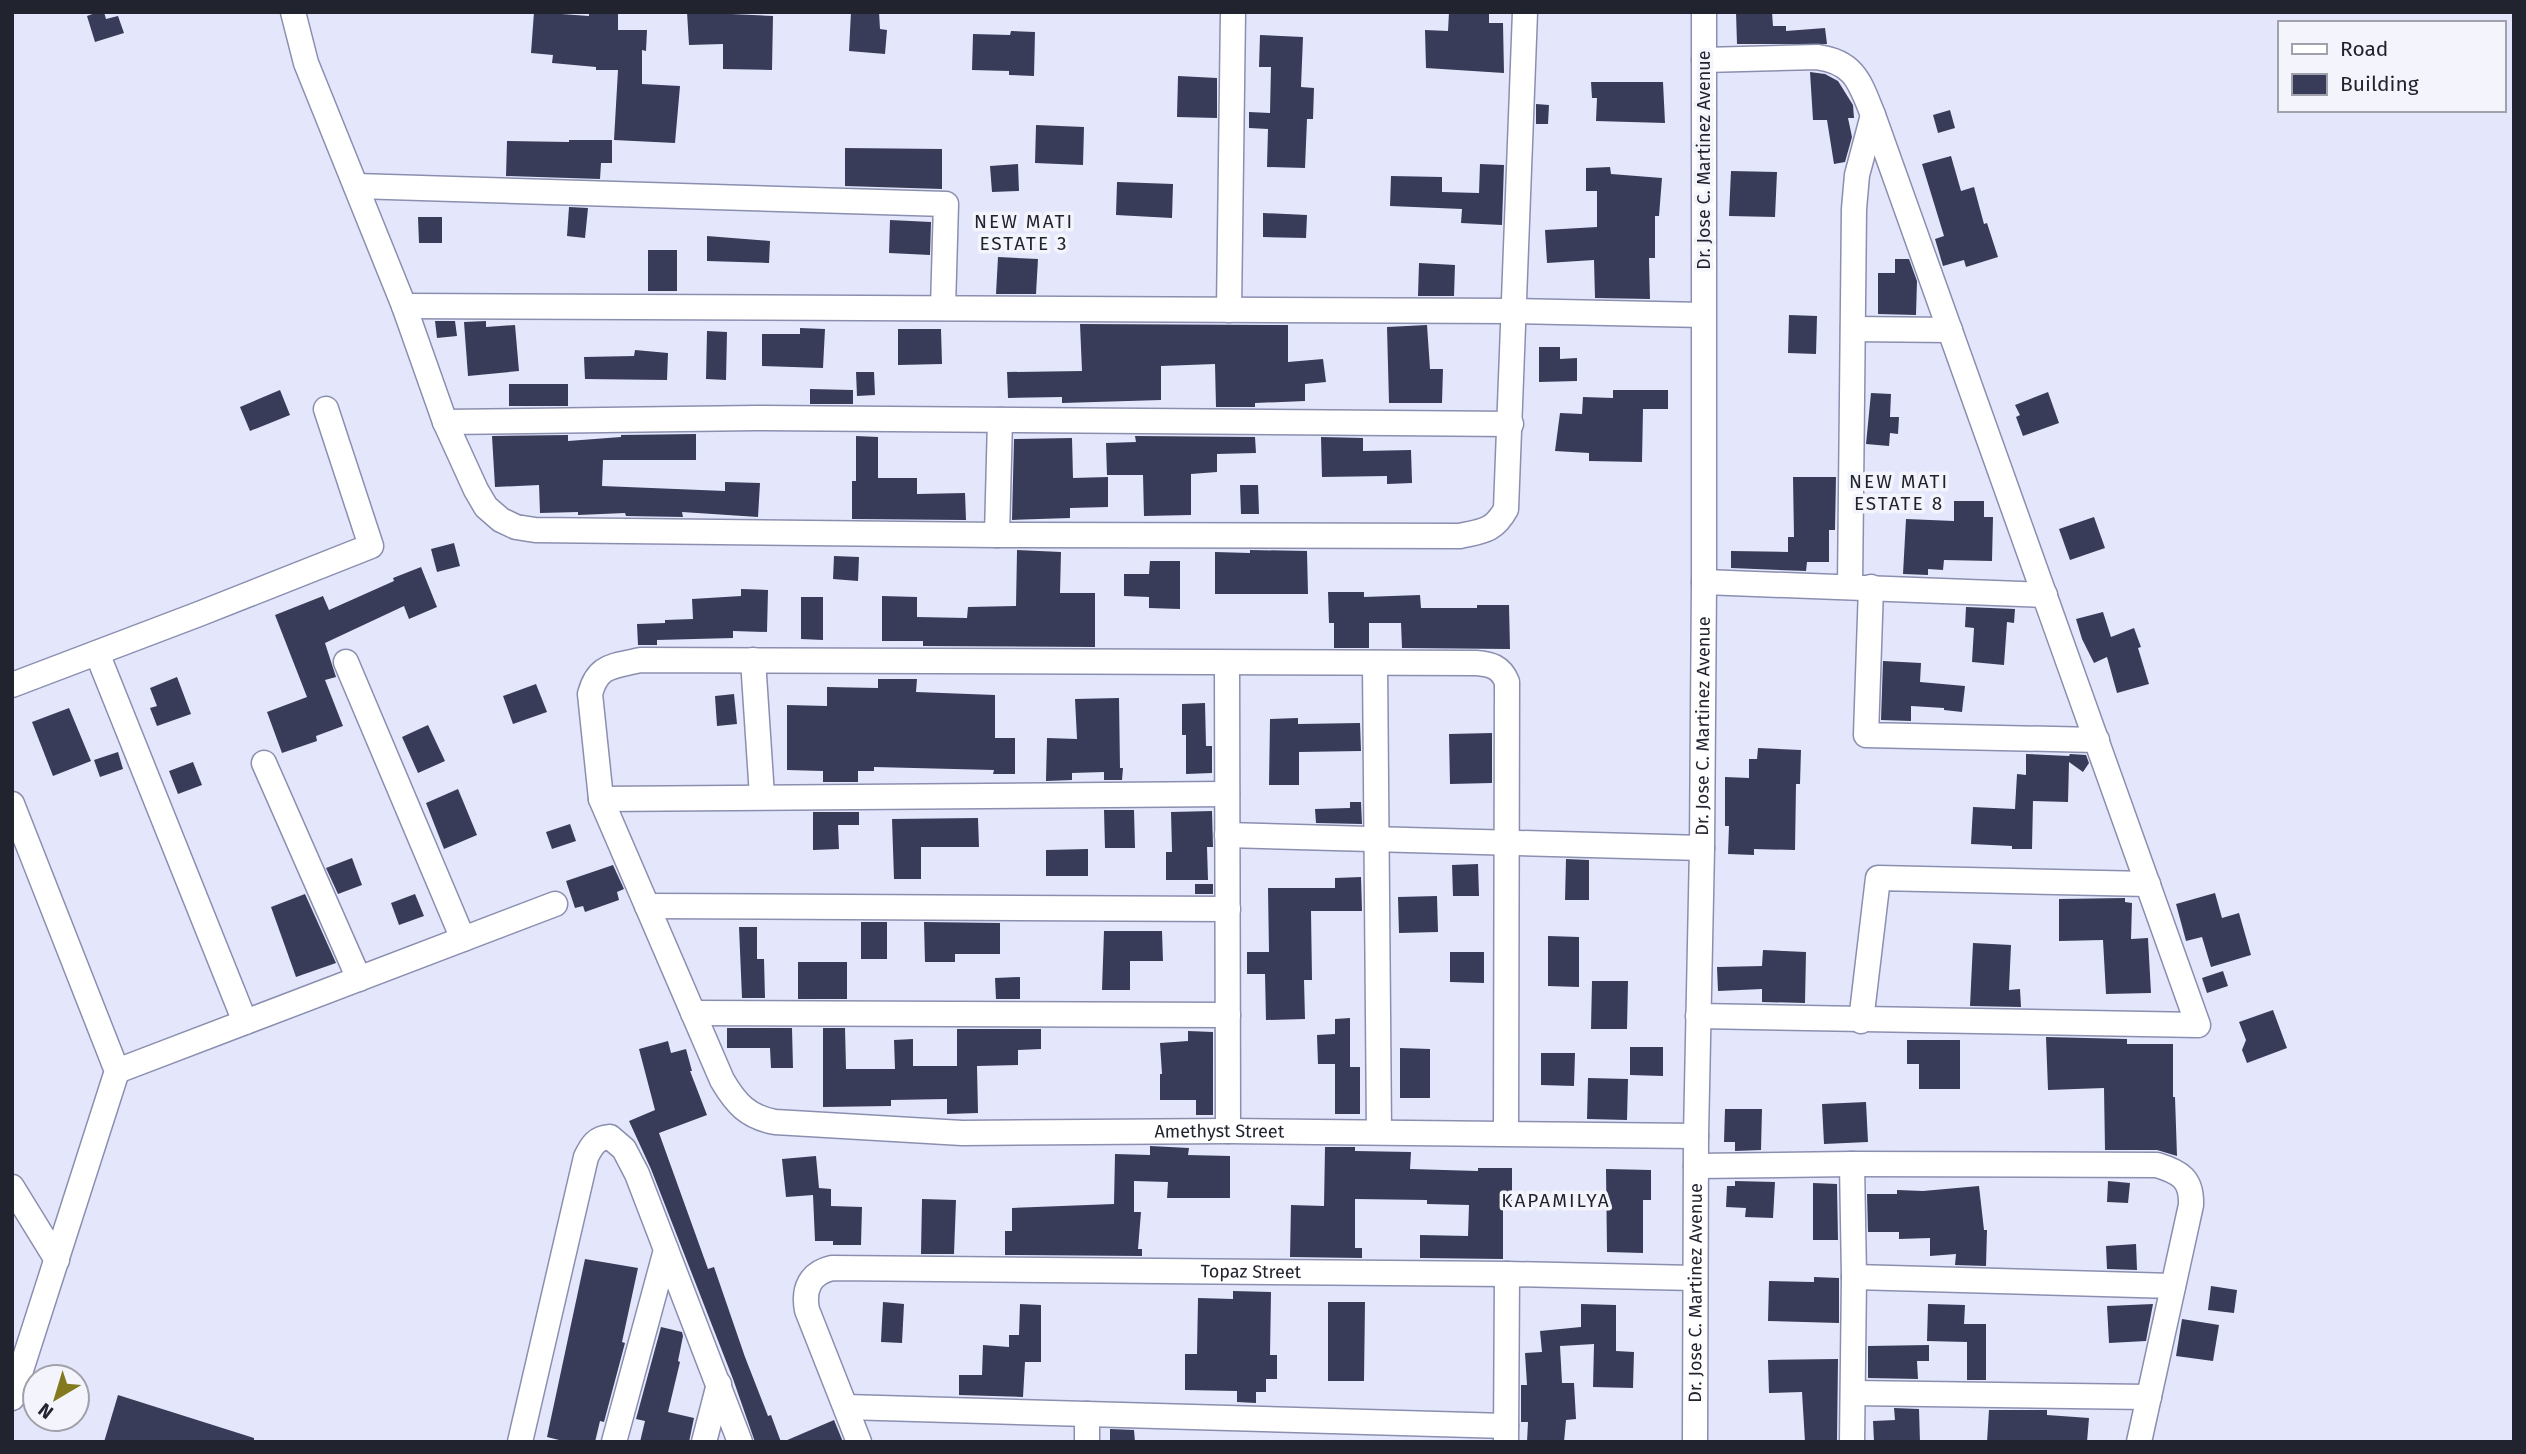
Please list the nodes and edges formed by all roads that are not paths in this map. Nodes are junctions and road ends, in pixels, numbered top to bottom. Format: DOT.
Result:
graph roads {
  1 [pos="293,12"];
  2 [pos="1233,12"];
  3 [pos="1525,12"];
  4 [pos="1704,12"];
  5 [pos="1704,60"];
  6 [pos="1873,115"];
  7 [pos="356,186"];
  8 [pos="404,306"];
  9 [pos="943,309"];
  10 [pos="1229,310"];
  11 [pos="1515,311"];
  12 [pos="1703,315"];
  13 [pos="1853,329"];
  14 [pos="1950,330"];
  15 [pos="326,409"];
  16 [pos="1000,420"];
  17 [pos="445,422"];
  18 [pos="1511,424"];
  19 [pos="997,535"];
  20 [pos="1704,582"];
  21 [pos="1860,587"];
  22 [pos="2045,595"];
  23 [pos="97,653"];
  24 [pos="753,660"];
  25 [pos="346,662"];
  26 [pos="1227,663"];
  27 [pos="1375,663"];
  28 [pos="12,685"];
  29 [pos="2096,740"];
  30 [pos="264,763"];
  31 [pos="1227,794"];
  32 [pos="762,796"];
  33 [pos="601,799"];
  34 [pos="12,804"];
  35 [pos="1227,835"];
  36 [pos="1377,838"];
  37 [pos="1507,841"];
  38 [pos="1702,848"];
  39 [pos="2148,884"];
  40 [pos="555,904"];
  41 [pos="647,906"];
  42 [pos="1227,909"];
  43 [pos="463,939"];
  44 [pos="359,979"];
  45 [pos="693,1013"];
  46 [pos="1228,1015"];
  47 [pos="1698,1017"];
  48 [pos="1861,1021"];
  49 [pos="245,1022"];
  50 [pos="117,1071"];
  51 [pos="1228,1131"];
  52 [pos="1379,1132"];
  53 [pos="1506,1134"];
  54 [pos="1696,1136"];
  55 [pos="1852,1164"];
  56 [pos="1696,1166"];
  57 [pos="12,1187"];
  58 [pos="666,1250"];
  59 [pos="57,1260"];
  60 [pos="1507,1274"];
  61 [pos="1854,1277"];
  62 [pos="1695,1278"];
  63 [pos="2174,1286"];
  64 [pos="719,1384"];
  65 [pos="1853,1393"];
  66 [pos="2149,1397"];
  67 [pos="12,1398"];
  68 [pos="846,1407"];
  69 [pos="1087,1414"];
  70 [pos="1506,1434"];
  71 [pos="520,1442"];
  72 [pos="614,1442"];
  73 [pos="704,1442"];
  74 [pos="740,1442"];
  75 [pos="859,1442"];
  76 [pos="1087,1442"];
  77 [pos="1695,1442"];
  78 [pos="1852,1442"];
  79 [pos="2139,1442"];
  1 -- 7 [label="street"];
  2 -- 10 [label="street"];
  3 -- 11 [label="street"];
  4 -- 5 [label="street, Dr. Jose C. Martinez Avenue"];
  5 -- 6 [label="street"];
  5 -- 12 [label="street, Dr. Jose C. Martinez Avenue"];
  6 -- 13 [label="street"];
  6 -- 14 [label="street"];
  7 -- 8 [label="street"];
  7 -- 9 [label="street"];
  8 -- 9 [label="street"];
  8 -- 17 [label="street"];
  9 -- 10 [label="street"];
  10 -- 11 [label="street"];
  11 -- 12 [label="street"];
  11 -- 18 [label="street"];
  12 -- 20 [label="street, Dr. Jose C. Martinez Avenue"];
  13 -- 14 [label="street"];
  13 -- 21 [label="street"];
  14 -- 22 [label="street"];
  15 -- 23 [label="street"];
  16 -- 17 [label="street"];
  16 -- 18 [label="street"];
  16 -- 19 [label="street"];
  17 -- 19 [label="street"];
  18 -- 19 [label="street"];
  20 -- 21 [label="street"];
  20 -- 38 [label="street, Dr. Jose C. Martinez Avenue"];
  21 -- 22 [label="street"];
  21 -- 29 [label="street"];
  22 -- 29 [label="street"];
  23 -- 28 [label="street"];
  23 -- 49 [label="street"];
  24 -- 26 [label="street"];
  24 -- 32 [label="street"];
  24 -- 33 [label="street"];
  25 -- 43 [label="street"];
  26 -- 27 [label="street"];
  26 -- 31 [label="street"];
  27 -- 36 [label="street"];
  27 -- 37 [label="street"];
  29 -- 39 [label="street"];
  30 -- 44 [label="street"];
  31 -- 32 [label="street"];
  31 -- 35 [label="street"];
  32 -- 33 [label="street"];
  33 -- 41 [label="street"];
  34 -- 50 [label="street"];
  35 -- 36 [label="street"];
  35 -- 42 [label="street"];
  36 -- 37 [label="street"];
  36 -- 52 [label="street"];
  37 -- 38 [label="street"];
  37 -- 53 [label="street"];
  38 -- 47 [label="street, Dr. Jose C. Martinez Avenue"];
  39 -- 48 [label="street"];
  39 -- 48 [label="street"];
  40 -- 43 [label="street"];
  41 -- 42 [label="street"];
  41 -- 45 [label="street"];
  42 -- 46 [label="street"];
  43 -- 44 [label="street"];
  44 -- 49 [label="street"];
  45 -- 46 [label="street"];
  45 -- 51 [label="street, Amethyst Street"];
  46 -- 51 [label="street"];
  47 -- 48 [label="street"];
  47 -- 54 [label="street, Dr. Jose C. Martinez Avenue"];
  49 -- 50 [label="street"];
  50 -- 59 [label="street"];
  51 -- 52 [label="street, Amethyst Street"];
  52 -- 53 [label="street, Amethyst Street"];
  53 -- 54 [label="street, Amethyst Street"];
  54 -- 56 [label="street, Dr. Jose C. Martinez Avenue"];
  55 -- 56 [label="street"];
  55 -- 61 [label="street"];
  55 -- 63 [label="street"];
  56 -- 62 [label="street, Dr. Jose C. Martinez Avenue"];
  57 -- 59 [label="street"];
  58 -- 64 [label="street"];
  58 -- 71 [label="street"];
  58 -- 72 [label="street"];
  59 -- 67 [label="street"];
  60 -- 62 [label="street, Topaz Street"];
  60 -- 68 [label="street, Topaz Street"];
  60 -- 70 [label="street"];
  61 -- 63 [label="street"];
  61 -- 65 [label="street"];
  62 -- 77 [label="street, Dr. Jose C. Martinez Avenue"];
  63 -- 66 [label="street"];
  64 -- 73 [label="street"];
  64 -- 74 [label="street"];
  65 -- 66 [label="street"];
  65 -- 78 [label="street"];
  66 -- 79 [label="street"];
  68 -- 69 [label="street"];
  68 -- 75 [label="street"];
  69 -- 70 [label="street"];
  69 -- 76 [label="street"];
}
